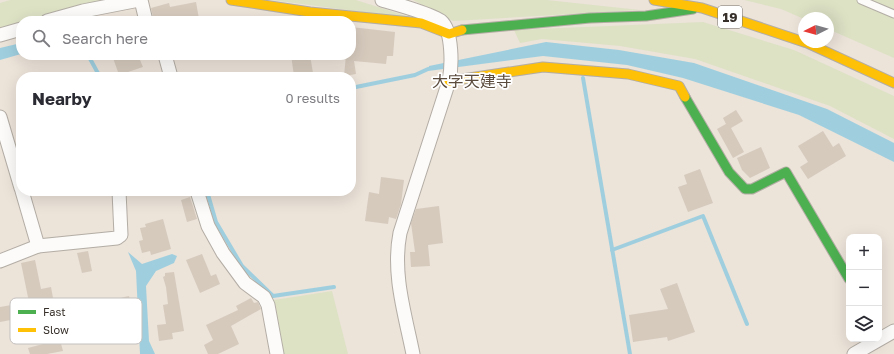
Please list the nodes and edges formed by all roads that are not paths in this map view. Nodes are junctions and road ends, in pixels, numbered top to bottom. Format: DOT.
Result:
graph roads {
  1 [pos="140,0"];
  2 [pos="231,0"];
  3 [pos="382,0"];
  4 [pos="654,0"];
  5 [pos="861,0"];
  6 [pos="702,8"];
  7 [pos="894,14"];
  8 [pos="67,16"];
  9 [pos="145,16"];
  10 [pos="350,16"];
  11 [pos="356,17"];
  12 [pos="16,30"];
  13 [pos="449,34"];
  14 [pos="0,35"];
  15 [pos="798,40"];
  16 [pos="817,48"];
  17 [pos="167,60"];
  18 [pos="169,72"];
  19 [pos="450,78"];
  20 [pos="894,83"];
  21 [pos="0,117"];
  22 [pos="16,171"];
  23 [pos="23,196"];
  24 [pos="119,196"];
  25 [pos="199,196"];
  26 [pos="38,246"];
  27 [pos="0,261"];
  28 [pos="846,273"];
  29 [pos="885,332"];
  30 [pos="277,354"];
  31 [pos="413,354"];
  32 [pos="854,354"];
  1 -- 8 [label="street"];
  1 -- 9 [label="street"];
  2 -- 10 [label="street"];
  3 -- 13 [label="street"];
  4 -- 6 [label="street, 19"];
  5 -- 7 [label="lane"];
  6 -- 13 [label="street"];
  6 -- 15 [label="street, 19"];
  11 -- 13 [label="street"];
  12 -- 14 [label="street"];
  13 -- 19 [label="street"];
  16 -- 20 [label="street, 19"];
  17 -- 18 [label="street"];
  19 -- 28 [label="street"];
  19 -- 31 [label="street"];
  21 -- 22 [label="street"];
  23 -- 26 [label="street"];
  24 -- 26 [label="street"];
  25 -- 30 [label="street"];
  26 -- 27 [label="street"];
  29 -- 32 [label="street"];
}
